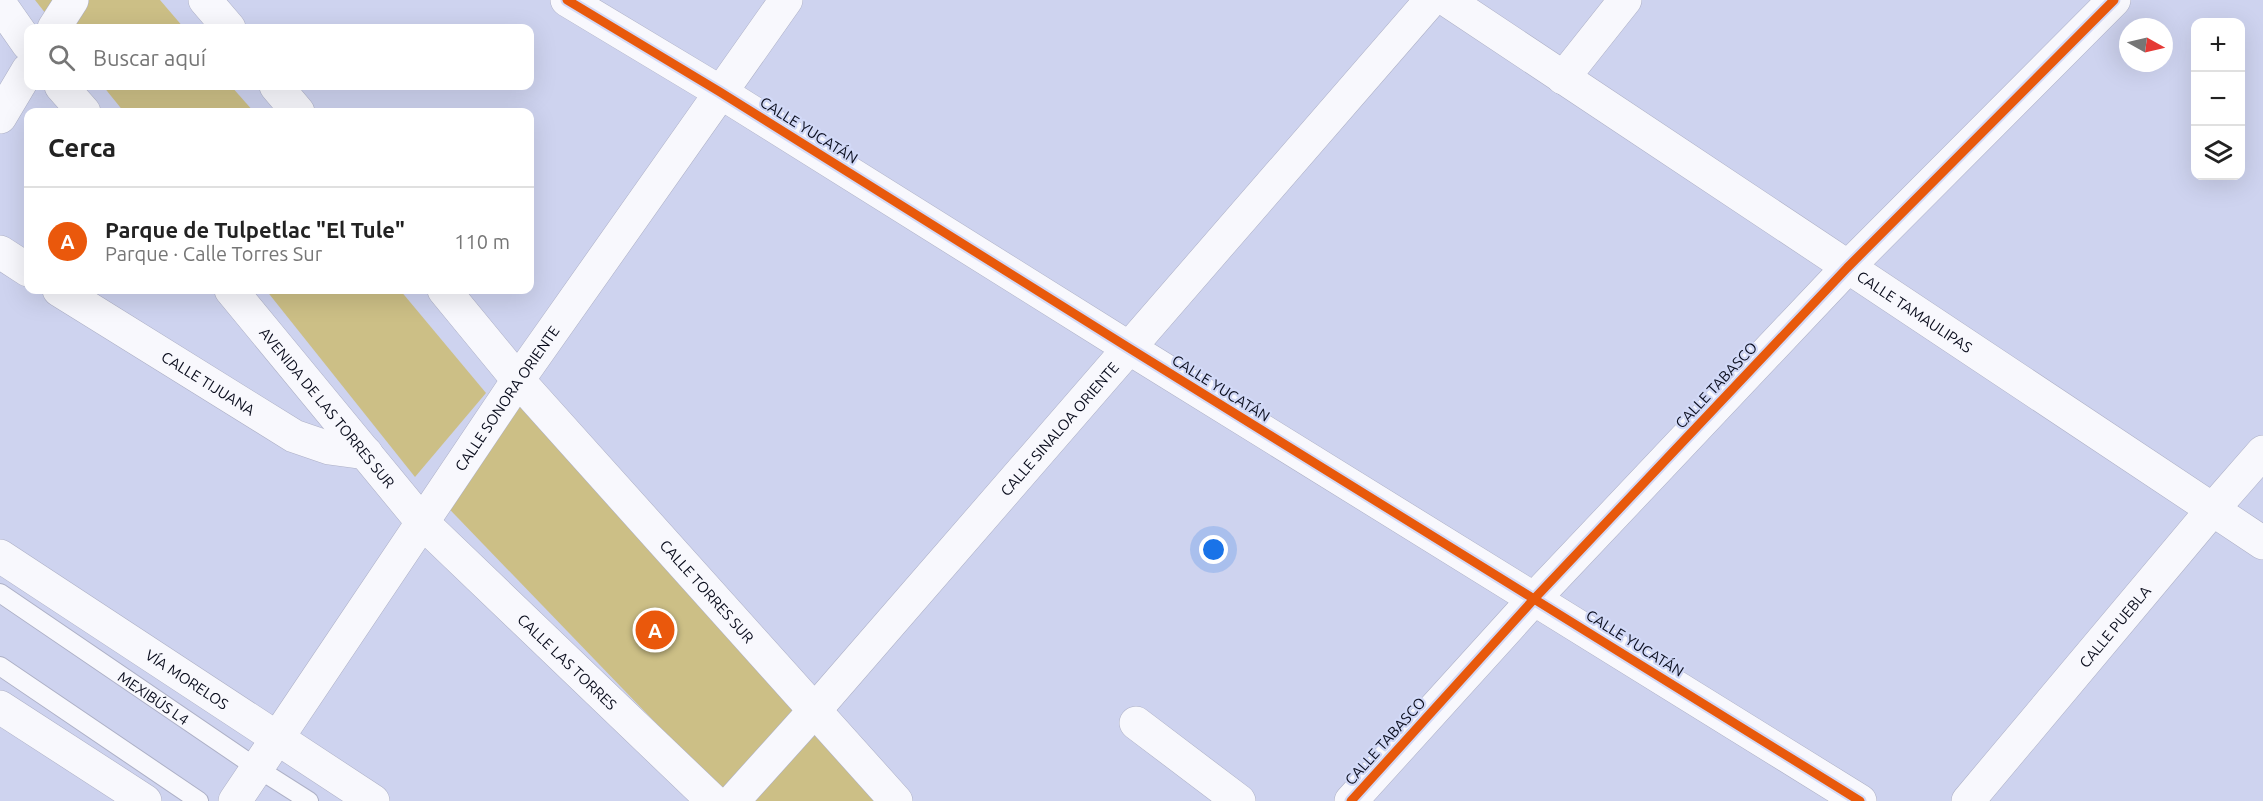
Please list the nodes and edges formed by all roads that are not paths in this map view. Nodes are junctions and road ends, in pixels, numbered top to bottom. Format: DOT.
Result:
graph roads {
  1 [pos="72,0"];
  2 [pos="205,0"];
  3 [pos="567,0"];
  4 [pos="786,0"];
  5 [pos="1431,0"];
  6 [pos="1447,0"];
  7 [pos="1625,0"];
  8 [pos="2114,0"];
  9 [pos="0,4"];
  10 [pos="57,24"];
  11 [pos="226,24"];
  12 [pos="24,38"];
  13 [pos="24,77"];
  14 [pos="1563,78"];
  15 [pos="65,90"];
  16 [pos="279,90"];
  17 [pos="720,92"];
  18 [pos="80,108"];
  19 [pos="295,108"];
  20 [pos="0,117"];
  21 [pos="0,252"];
  22 [pos="24,267"];
  23 [pos="1848,268"];
  24 [pos="65,294"];
  25 [pos="234,294"];
  26 [pos="447,294"];
  27 [pos="1129,348"];
  28 [pos="518,380"];
  29 [pos="2263,452"];
  30 [pos="366,453"];
  31 [pos="2213,509"];
  32 [pos="423,523"];
  33 [pos="2263,543"];
  34 [pos="0,556"];
  35 [pos="0,593"];
  36 [pos="1534,599"];
  37 [pos="0,666"];
  38 [pos="0,707"];
  39 [pos="815,710"];
  40 [pos="1136,723"];
  41 [pos="277,737"];
  42 [pos="257,768"];
  43 [pos="145,801"];
  44 [pos="199,801"];
  45 [pos="236,801"];
  46 [pos="309,801"];
  47 [pos="373,801"];
  48 [pos="713,801"];
  49 [pos="733,801"];
  50 [pos="896,801"];
  51 [pos="1239,801"];
  52 [pos="1351,801"];
  53 [pos="1860,801"];
  54 [pos="1968,801"];
  1 -- 10 [label="street"];
  2 -- 11 [label="street"];
  3 -- 17 [label="street, CALLE YUCATÁN"];
  4 -- 17 [label="street, CALLE SONORA ORIENTE"];
  5 -- 27 [label="street, CALLE SINALOA ORIENTE"];
  6 -- 14 [label="street, CALLE TAMAULIPAS"];
  7 -- 14 [label="street"];
  8 -- 23 [label="street, CALLE TABASCO"];
  9 -- 12 [label="street"];
  13 -- 20 [label="street"];
  14 -- 23 [label="street, CALLE TAMAULIPAS"];
  15 -- 18 [label="street"];
  16 -- 19 [label="street"];
  17 -- 27 [label="street, CALLE YUCATÁN"];
  17 -- 28 [label="street, CALLE SONORA ORIENTE"];
  21 -- 22 [label="street"];
  23 -- 31 [label="street, CALLE TAMAULIPAS"];
  23 -- 36 [label="street, CALLE TABASCO"];
  24 -- 30 [label="street, CALLE TIJUANA"];
  25 -- 30 [label="street, AVENIDA DE LAS TORRES SUR"];
  26 -- 28 [label="street"];
  27 -- 36 [label="street, CALLE YUCATÁN"];
  27 -- 39 [label="street, CALLE SINALOA ORIENTE"];
  28 -- 32 [label="street, CALLE SONORA ORIENTE"];
  28 -- 39 [label="street, CALLE TORRES SUR"];
  29 -- 31 [label="street, CALLE PUEBLA"];
  30 -- 32 [label="street, AVENIDA DE LAS TORRES SUR"];
  31 -- 33 [label="street, CALLE TAMAULIPAS"];
  31 -- 54 [label="street, CALLE PUEBLA"];
  32 -- 41 [label="street, CALLE SONORA ORIENTE"];
  32 -- 48 [label="street, CALLE LAS TORRES"];
  34 -- 41 [label="street, VÍA MORELOS"];
  35 -- 42 [label="lane, MEXIBÚS L4"];
  36 -- 52 [label="street, CALLE TABASCO"];
  36 -- 53 [label="street, CALLE YUCATÁN"];
  37 -- 44 [label="lane"];
  38 -- 43 [label="street"];
  39 -- 49 [label="street, CALLE SINALOA ORIENTE"];
  39 -- 50 [label="street, CALLE TORRES SUR"];
  40 -- 51 [label="street"];
  41 -- 42 [label="street, CALLE SONORA ORIENTE"];
  41 -- 47 [label="street, VÍA MORELOS"];
  42 -- 45 [label="street, CALLE SONORA ORIENTE"];
  42 -- 46 [label="lane, MEXIBÚS L4"];
}
